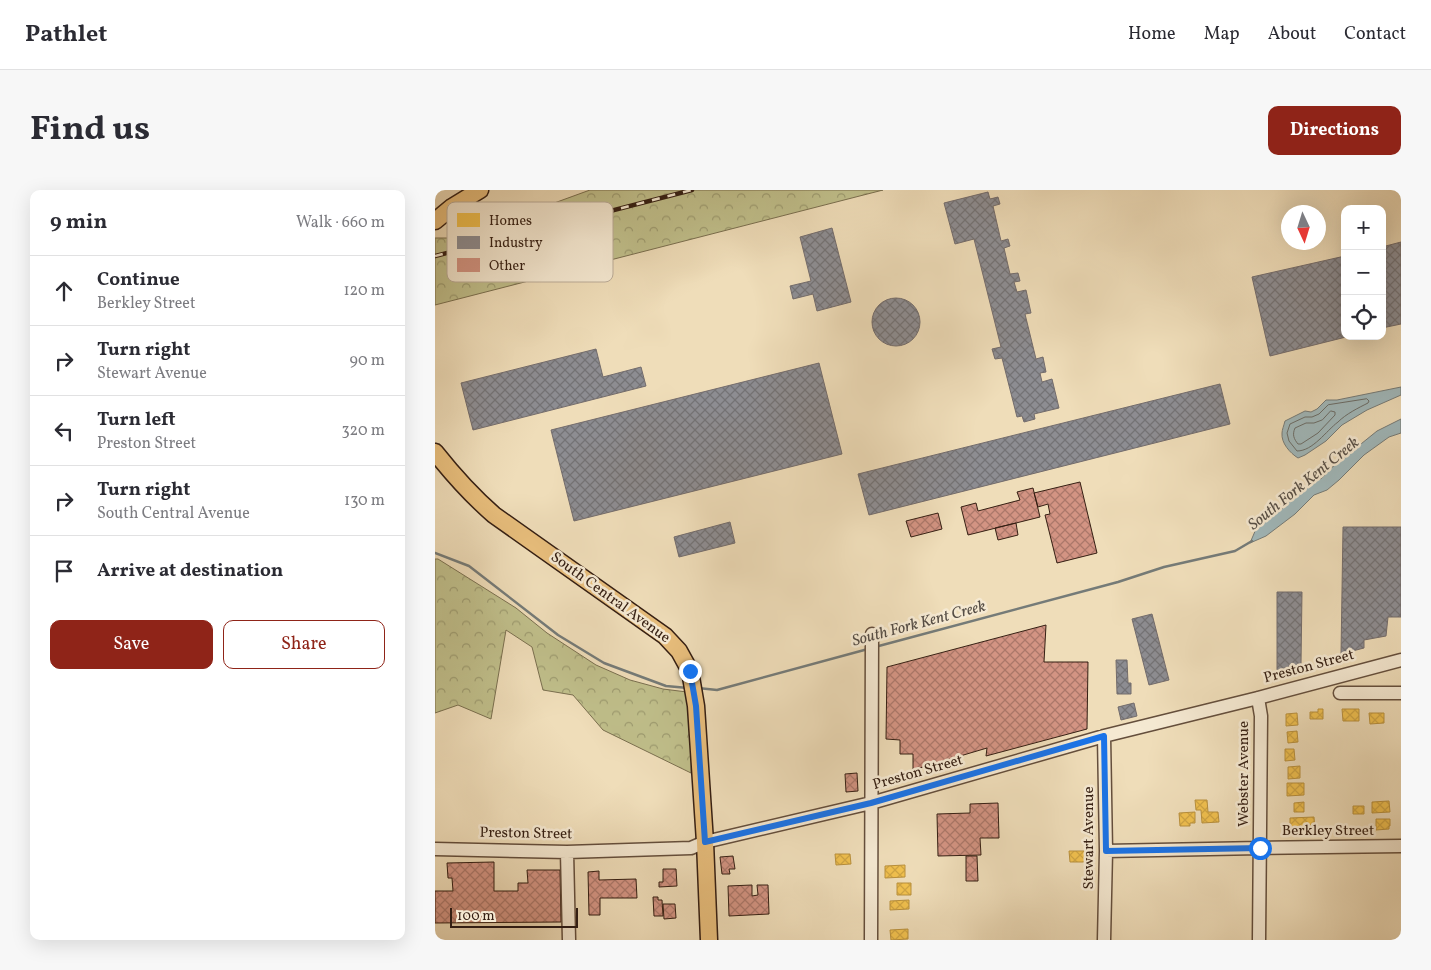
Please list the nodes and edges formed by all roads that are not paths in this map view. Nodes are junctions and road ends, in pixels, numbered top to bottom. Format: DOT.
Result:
graph roads {
  1 [pos="481,190"];
  2 [pos="461,202"];
  3 [pos="447,211"];
  4 [pos="435,222"];
  5 [pos="435,452"];
  6 [pos="872,634"];
  7 [pos="1401,660"];
  8 [pos="1340,693"];
  9 [pos="1401,693"];
  10 [pos="1258,698"];
  11 [pos="1104,736"];
  12 [pos="871,803"];
  13 [pos="705,842"];
  14 [pos="1401,846"];
  15 [pos="1260,848"];
  16 [pos="435,849"];
  17 [pos="1106,851"];
  18 [pos="567,852"];
  19 [pos="569,940"];
  20 [pos="709,940"];
  21 [pos="871,940"];
  22 [pos="1104,940"];
  23 [pos="1259,940"];
  1 -- 2 [label="main road"];
  3 -- 4 [label="main road"];
  5 -- 13 [label="main road, South Central Avenue"];
  6 -- 12 [label="street"];
  7 -- 10 [label="street, Preston Street"];
  8 -- 9 [label="street"];
  10 -- 11 [label="street, Preston Street"];
  10 -- 15 [label="street, Webster Avenue"];
  11 -- 12 [label="street, Preston Street"];
  11 -- 17 [label="street, Stewart Avenue"];
  12 -- 13 [label="street, Preston Street"];
  12 -- 21 [label="street"];
  13 -- 18 [label="street, Preston Street"];
  13 -- 20 [label="main road, South Central Avenue"];
  14 -- 15 [label="street, Berkley Street"];
  15 -- 17 [label="street, Berkley Street"];
  15 -- 23 [label="street, Webster Avenue"];
  16 -- 18 [label="street, Preston Street"];
  17 -- 22 [label="street, Stewart Avenue"];
  18 -- 19 [label="street"];
}
